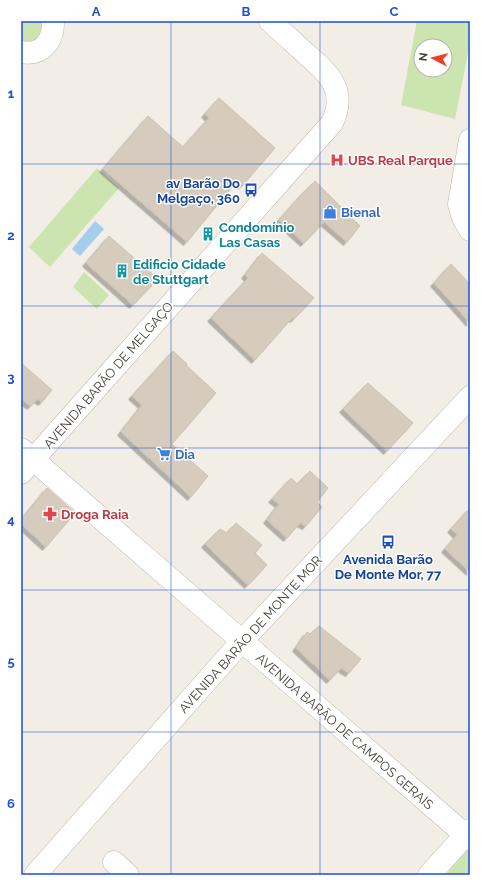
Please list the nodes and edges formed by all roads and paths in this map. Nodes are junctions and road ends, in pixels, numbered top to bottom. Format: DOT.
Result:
graph roads {
  1 [pos="53,21"];
  2 [pos="270,21"];
  3 [pos="21,52"];
  4 [pos="470,140"];
  5 [pos="470,230"];
  6 [pos="470,398"];
  7 [pos="25,461"];
  8 [pos="242,642"];
  9 [pos="468,835"];
  10 [pos="35,875"];
  11 [pos="429,875"];
  1 -- 3 [label="street"];
  2 -- 7 [label="street, AVENIDA BARÃO DE MELGAÇO"];
  4 -- 5 [label="street"];
  6 -- 8 [label="street, AVENIDA BARÃO DE MONTE MOR"];
  7 -- 8 [label="street, AVENIDA BARÃO DE CAMPOS GERAIS"];
  8 -- 9 [label="street, AVENIDA BARÃO DE CAMPOS GERAIS"];
  8 -- 10 [label="street, AVENIDA BARÃO DE MONTE MOR"];
  9 -- 11 [label="street"];
}
